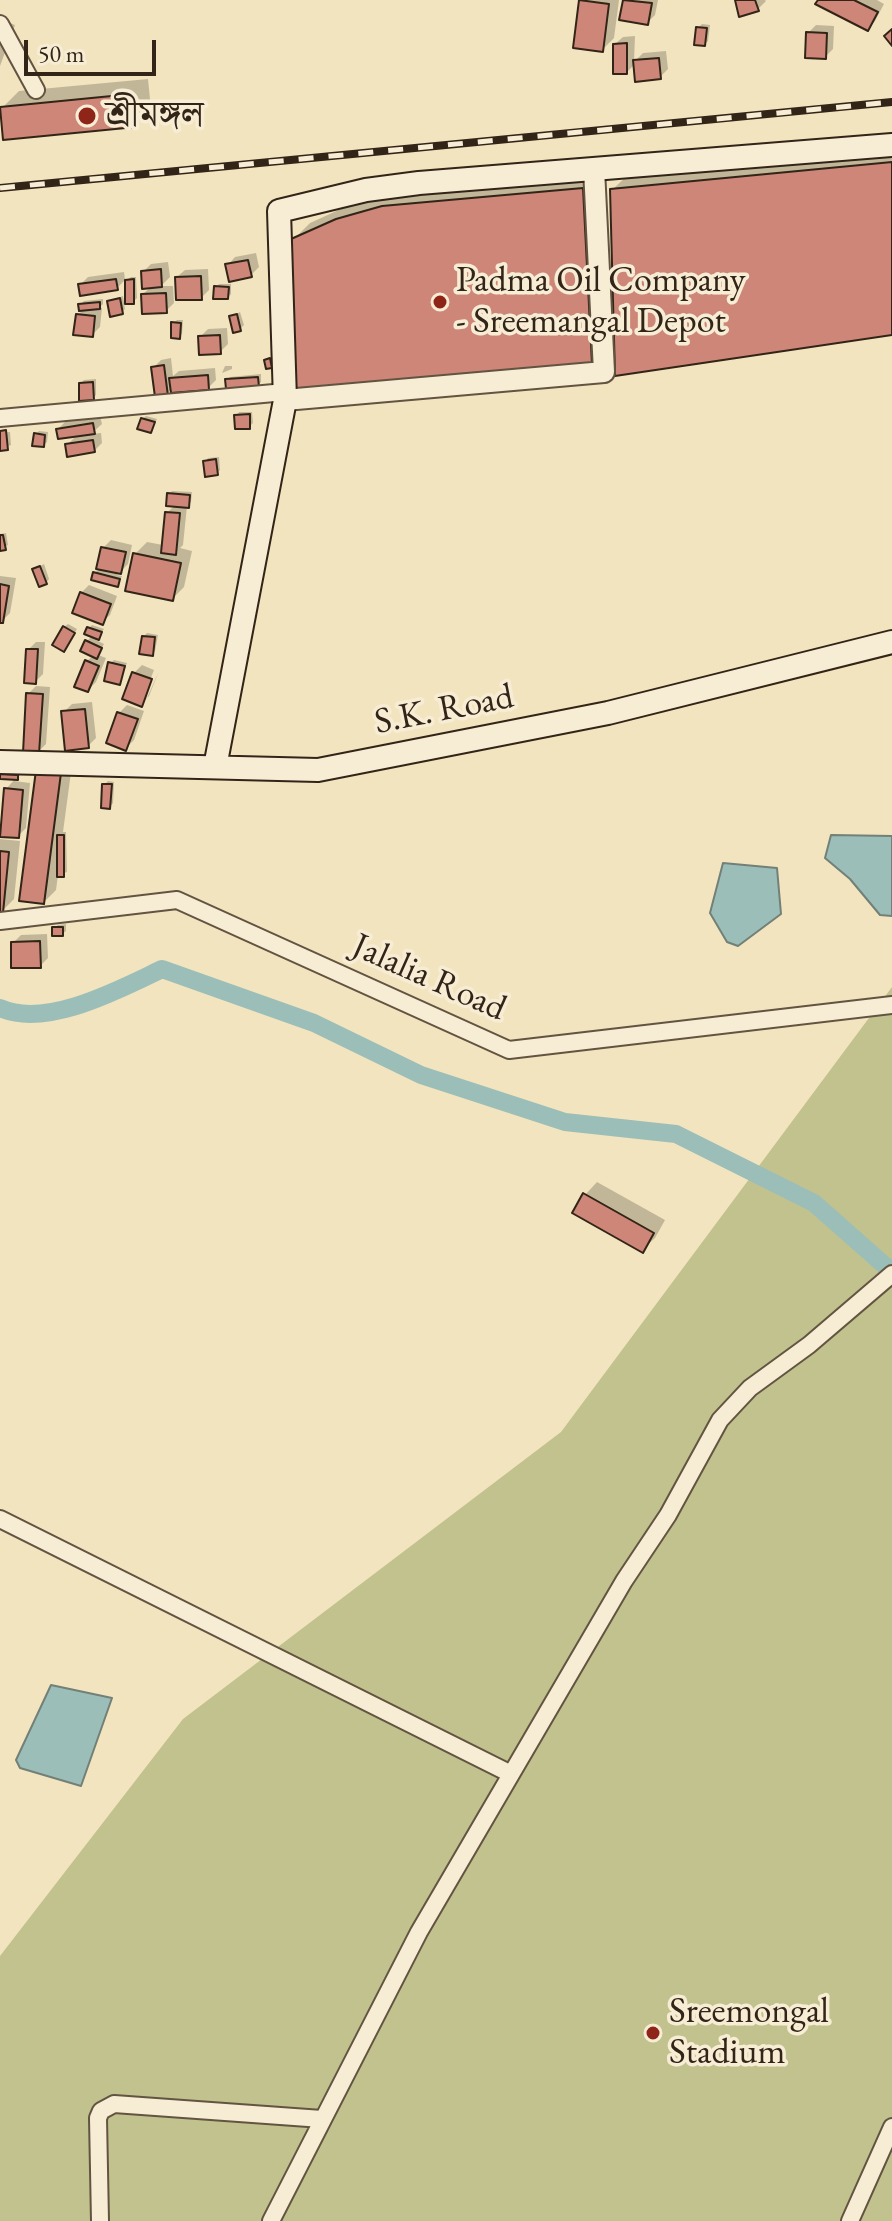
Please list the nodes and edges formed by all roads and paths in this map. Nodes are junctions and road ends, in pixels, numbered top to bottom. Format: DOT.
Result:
graph roads {
  1 [pos="0,24"];
  2 [pos="36,90"];
  3 [pos="892,145"];
  4 [pos="594,169"];
  5 [pos="285,396"];
  6 [pos="0,418"];
  7 [pos="892,642"];
  8 [pos="0,762"];
  9 [pos="215,767"];
  10 [pos="0,921"];
  11 [pos="892,1005"];
  12 [pos="892,1274"];
  13 [pos="0,1519"];
  14 [pos="511,1774"];
  15 [pos="322,2119"];
  16 [pos="892,2127"];
  17 [pos="100,2221"];
  18 [pos="271,2221"];
  19 [pos="850,2221"];
  1 -- 2 [label="street"];
  3 -- 4 [label="main road"];
  4 -- 5 [label="main road"];
  4 -- 5 [label="street"];
  5 -- 6 [label="street"];
  5 -- 9 [label="main road"];
  7 -- 9 [label="main road, S.K. Road"];
  8 -- 9 [label="main road, S.K. Road"];
  10 -- 11 [label="street, Jalalia Road"];
  12 -- 14 [label="street"];
  13 -- 14 [label="street"];
  14 -- 15 [label="street"];
  15 -- 17 [label="street"];
  15 -- 18 [label="street"];
  16 -- 19 [label="street"];
}
